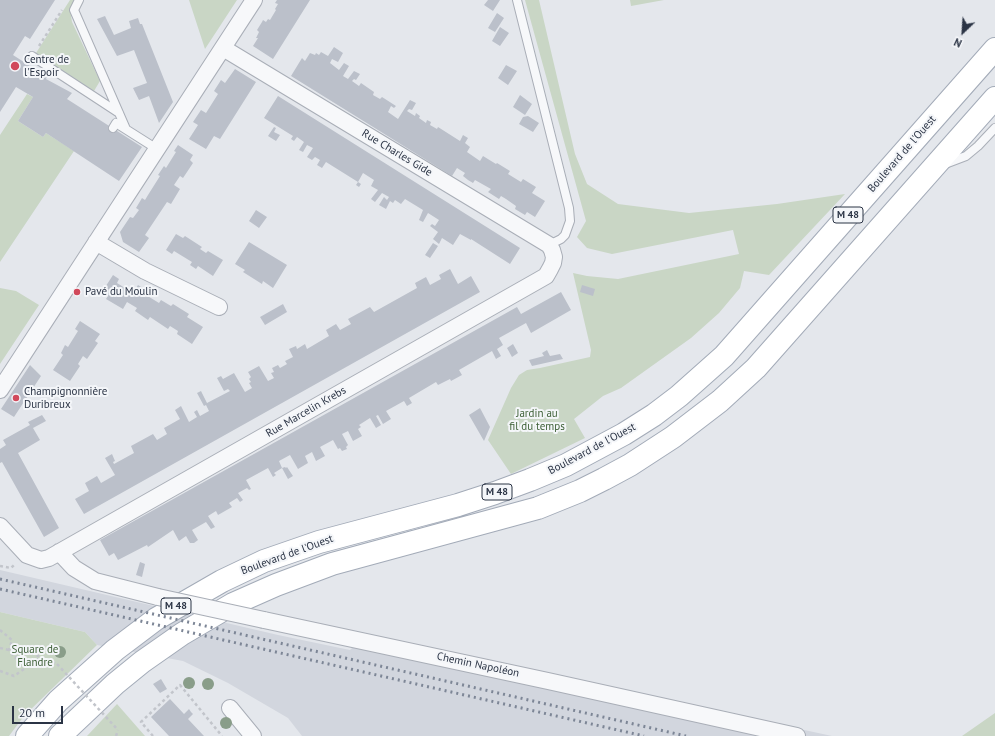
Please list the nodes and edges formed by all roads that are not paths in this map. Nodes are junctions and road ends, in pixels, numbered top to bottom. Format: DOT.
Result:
graph roads {
  1 [pos="79,0"];
  2 [pos="254,0"];
  3 [pos="517,0"];
  4 [pos="223,48"];
  5 [pos="995,49"];
  6 [pos="32,56"];
  7 [pos="995,98"];
  8 [pos="120,114"];
  9 [pos="113,128"];
  10 [pos="995,128"];
  11 [pos="126,129"];
  12 [pos="157,149"];
  13 [pos="933,168"];
  14 [pos="96,242"];
  15 [pos="549,245"];
  16 [pos="219,307"];
  17 [pos="0,390"];
  18 [pos="0,526"];
  19 [pos="59,552"];
  20 [pos="230,708"];
  21 [pos="27,736"];
  22 [pos="60,736"];
  23 [pos="253,736"];
  24 [pos="797,736"];
  1 -- 8 [label="lane"];
  2 -- 4 [label="street"];
  3 -- 15 [label="lane"];
  4 -- 12 [label="street"];
  4 -- 15 [label="street, Rue Charles Gide"];
  5 -- 21 [label="main road, Boulevard de l'Ouest / M 48"];
  6 -- 8 [label="lane"];
  7 -- 13 [label="main road, Boulevard de l'Ouest / M 48"];
  8 -- 11 [label="lane"];
  9 -- 11 [label="lane"];
  10 -- 13 [label="lane, M 48"];
  11 -- 12 [label="lane"];
  12 -- 14 [label="street"];
  13 -- 22 [label="main road, Boulevard de l'Ouest / M 48"];
  14 -- 16 [label="street"];
  14 -- 17 [label="street"];
  15 -- 19 [label="street, Rue Marcelin Krebs"];
  18 -- 19 [label="street, Rue Marcelin Krebs"];
  19 -- 24 [label="street, Chemin Napoléon, bridge"];
  20 -- 23 [label="street"];
}
